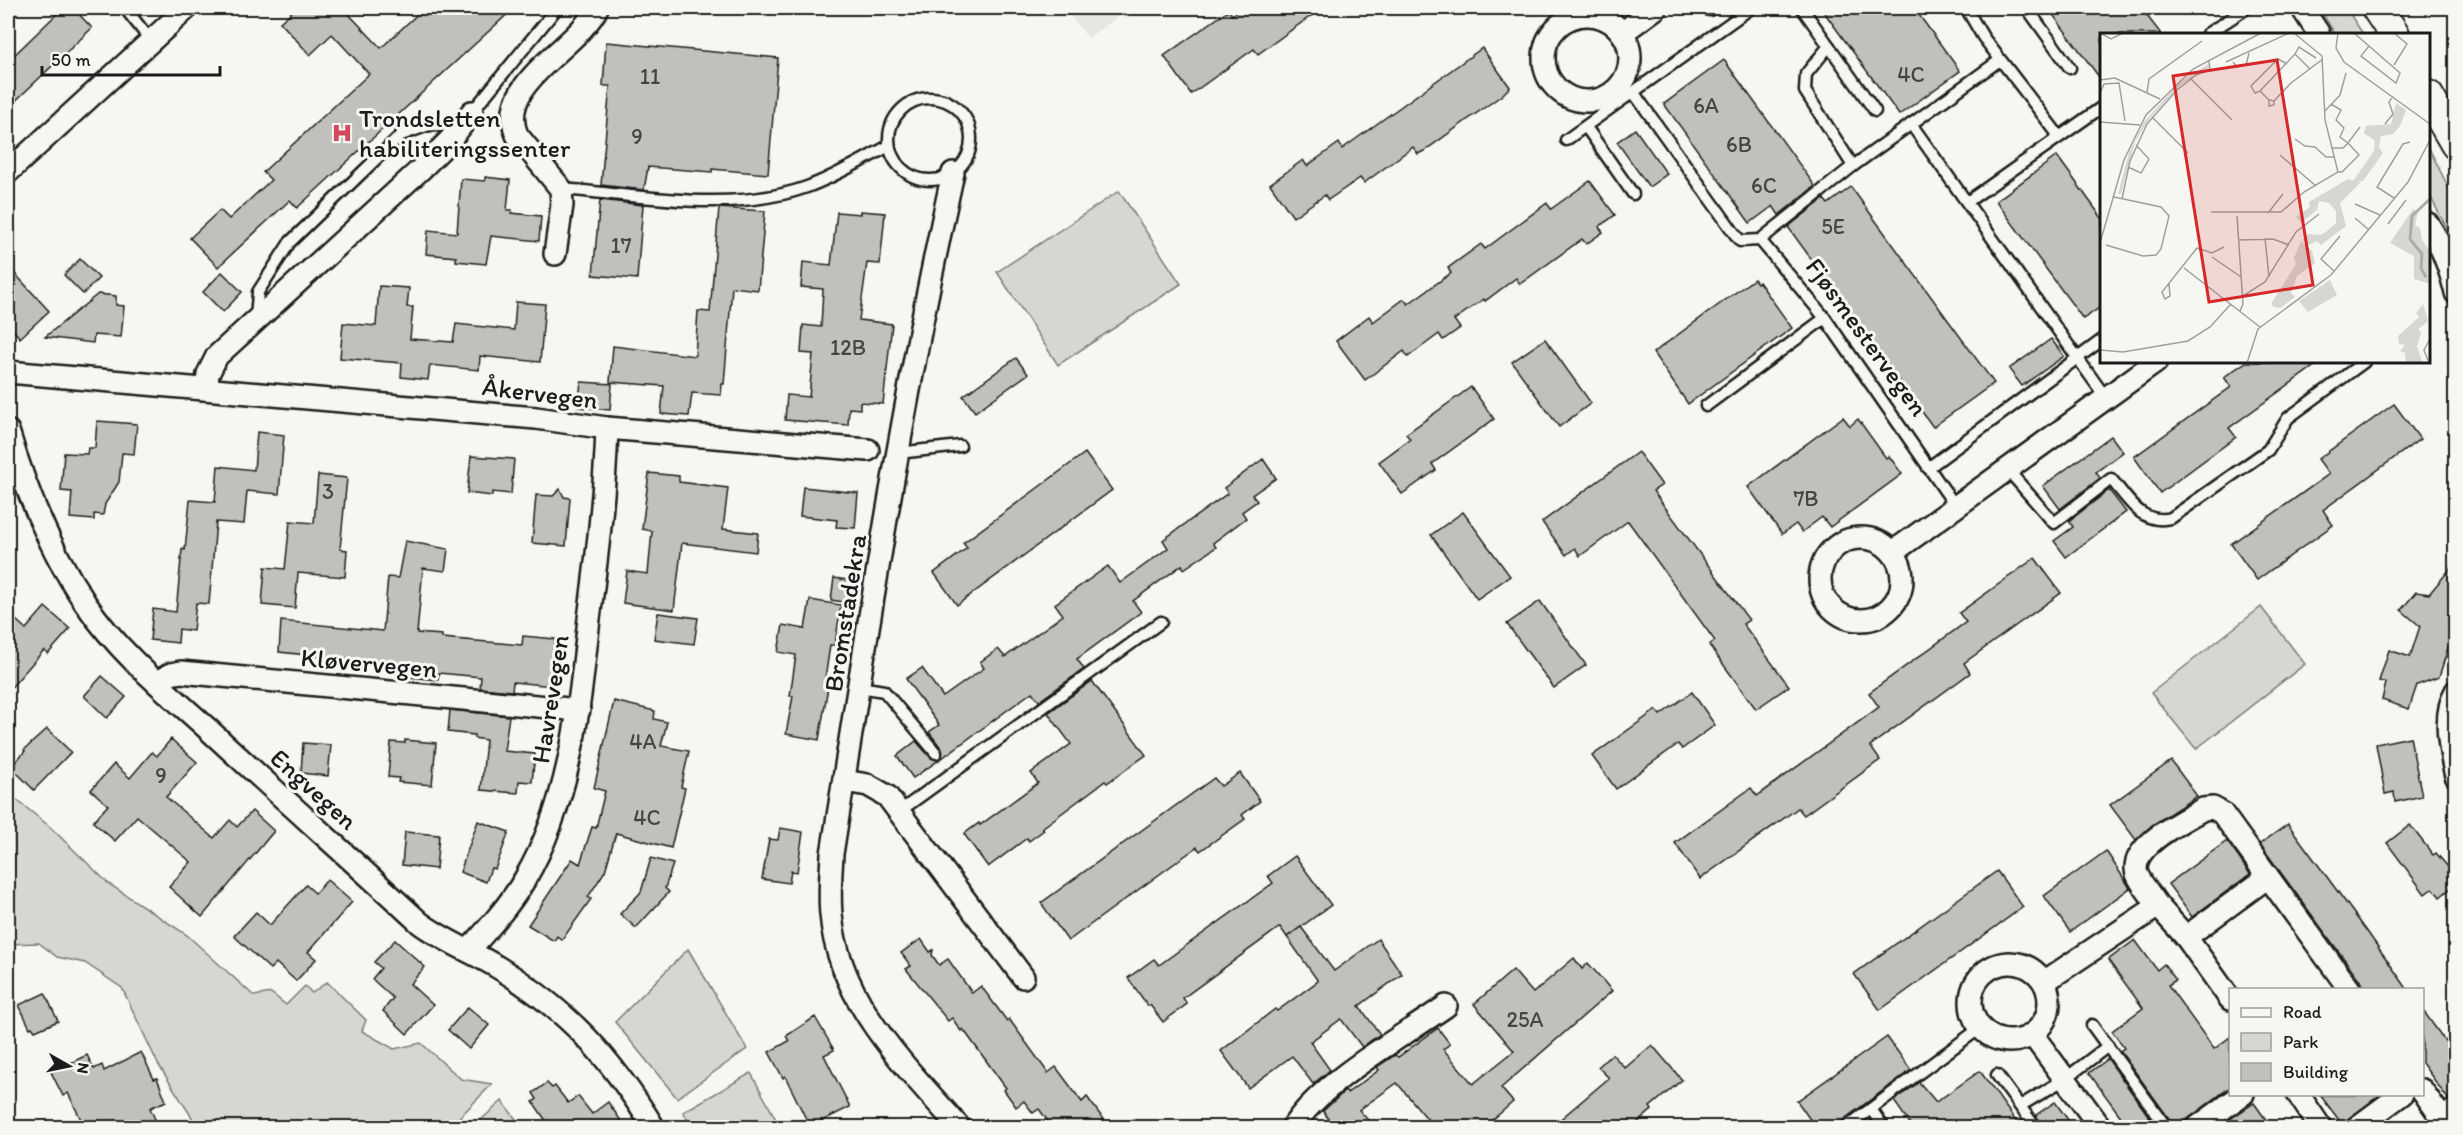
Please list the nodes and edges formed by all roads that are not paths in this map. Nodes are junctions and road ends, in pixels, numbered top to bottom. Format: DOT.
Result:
graph roads {
  1 [pos="11,8"];
  2 [pos="125,8"];
  3 [pos="188,8"];
  4 [pos="557,8"];
  5 [pos="597,8"];
  6 [pos="1656,8"];
  7 [pos="1751,8"];
  8 [pos="1802,8"];
  9 [pos="1966,8"];
  10 [pos="2027,8"];
  11 [pos="2247,8"];
  12 [pos="2302,8"];
  13 [pos="2377,8"];
  14 [pos="8,11"];
  15 [pos="1622,33"];
  16 [pos="2209,33"];
  17 [pos="2318,33"];
  18 [pos="2393,33"];
  19 [pos="151,41"];
  20 [pos="1829,46"];
  21 [pos="2000,60"];
  22 [pos="2070,68"];
  23 [pos="1634,93"];
  24 [pos="2430,99"];
  25 [pos="2100,108"];
  26 [pos="1875,111"];
  27 [pos="467,119"];
  28 [pos="1911,124"];
  29 [pos="1586,127"];
  30 [pos="2059,136"];
  31 [pos="1566,140"];
  32 [pos="2456,144"];
  33 [pos="889,146"];
  34 [pos="1852,166"];
  35 [pos="8,171"];
  36 [pos="953,173"];
  37 [pos="561,189"];
  38 [pos="1633,194"];
  39 [pos="1967,202"];
  40 [pos="2430,228"];
  41 [pos="1760,240"];
  42 [pos="555,254"];
  43 [pos="2456,293"];
  44 [pos="1825,318"];
  45 [pos="256,320"];
  46 [pos="2100,341"];
  47 [pos="2076,358"];
  48 [pos="2155,363"];
  49 [pos="2363,363"];
  50 [pos="8,372"];
  51 [pos="207,389"];
  52 [pos="2106,398"];
  53 [pos="1706,406"];
  54 [pos="608,428"];
  55 [pos="8,431"];
  56 [pos="960,446"];
  57 [pos="868,450"];
  58 [pos="898,453"];
  59 [pos="1928,468"];
  60 [pos="2007,469"];
  61 [pos="1956,507"];
  62 [pos="1893,552"];
  63 [pos="1161,622"];
  64 [pos="157,682"];
  65 [pos="860,687"];
  66 [pos="2456,692"];
  67 [pos="579,710"];
  68 [pos="936,753"];
  69 [pos="2456,776"];
  70 [pos="844,781"];
  71 [pos="900,811"];
  72 [pos="2268,877"];
  73 [pos="2158,906"];
  74 [pos="2186,937"];
  75 [pos="468,951"];
  76 [pos="1023,977"];
  77 [pos="2044,982"];
  78 [pos="2349,988"];
  79 [pos="2229,998"];
  80 [pos="1446,1006"];
  81 [pos="2092,1025"];
  82 [pos="1980,1028"];
  83 [pos="2032,1034"];
  84 [pos="2108,1046"];
  85 [pos="1997,1075"];
  86 [pos="2065,1079"];
  87 [pos="2424,1092"];
  88 [pos="2242,1096"];
  89 [pos="2299,1096"];
  90 [pos="2401,1096"];
  91 [pos="2020,1106"];
  92 [pos="1871,1109"];
  93 [pos="2448,1115"];
  94 [pos="654,1128"];
  95 [pos="960,1128"];
  96 [pos="1292,1128"];
  97 [pos="1845,1128"];
  98 [pos="1884,1128"];
  99 [pos="2036,1128"];
  100 [pos="2101,1128"];
  101 [pos="2167,1128"];
  102 [pos="2196,1128"];
  103 [pos="2321,1128"];
  104 [pos="2356,1128"];
  1 -- 14 [label="lane"];
  2 -- 19 [label="lane"];
  3 -- 19 [label="street"];
  4 -- 27 [label="lane"];
  5 -- 37 [label="street"];
  6 -- 15 [label="street"];
  7 -- 23 [label="lane"];
  8 -- 20 [label="lane"];
  9 -- 21 [label="lane"];
  10 -- 22 [label="lane"];
  11 -- 16 [label="lane"];
  12 -- 17 [label="street"];
  13 -- 18 [label="main road"];
  15 -- 15 [label="street"];
  19 -- 35 [label="street"];
  20 -- 26 [label="lane"];
  20 -- 34 [label="lane"];
  21 -- 28 [label="lane"];
  21 -- 30 [label="lane"];
  23 -- 29 [label="lane"];
  23 -- 41 [label="lane"];
  24 -- 32 [label="main road"];
  25 -- 30 [label="lane"];
  27 -- 45 [label="street"];
  27 -- 45 [label="lane"];
  28 -- 34 [label="lane"];
  28 -- 39 [label="lane"];
  29 -- 31 [label="lane"];
  29 -- 38 [label="lane"];
  30 -- 39 [label="lane"];
  33 -- 36 [label="lane"];
  33 -- 36 [label="lane, Bromstadekra"];
  33 -- 37 [label="lane"];
  34 -- 41 [label="lane"];
  36 -- 58 [label="street, Bromstadekra"];
  37 -- 42 [label="street"];
  39 -- 47 [label="lane"];
  40 -- 43 [label="street"];
  41 -- 44 [label="lane, Fjøsmestervegen"];
  44 -- 53 [label="lane"];
  44 -- 59 [label="lane, Fjøsmestervegen"];
  45 -- 51 [label="street"];
  46 -- 47 [label="lane"];
  47 -- 52 [label="lane"];
  47 -- 59 [label="lane"];
  48 -- 52 [label="street"];
  49 -- 60 [label="lane"];
  50 -- 51 [label="street, Åkervegen"];
  51 -- 54 [label="street, Åkervegen"];
  52 -- 60 [label="street"];
  54 -- 57 [label="street, Åkervegen"];
  54 -- 67 [label="street, Havrevegen"];
  55 -- 64 [label="street, Engvegen"];
  56 -- 58 [label="lane"];
  58 -- 65 [label="street, Bromstadekra"];
  59 -- 61 [label="lane, Fjøsmestervegen"];
  60 -- 61 [label="street"];
  61 -- 62 [label="street"];
  63 -- 71 [label="lane"];
  64 -- 67 [label="street, Kløvervegen"];
  64 -- 75 [label="street, Engvegen"];
  65 -- 68 [label="lane"];
  65 -- 70 [label="street, Bromstadekra"];
  66 -- 69 [label="street"];
  67 -- 75 [label="street, Havrevegen"];
  70 -- 71 [label="street"];
  70 -- 95 [label="street, Bromstadekra"];
  71 -- 76 [label="street"];
  72 -- 73 [label="street"];
  72 -- 74 [label="street"];
  72 -- 78 [label="street"];
  73 -- 74 [label="street"];
  73 -- 77 [label="street"];
  74 -- 79 [label="street"];
  75 -- 94 [label="street, Engvegen"];
  77 -- 82 [label="street"];
  77 -- 83 [label="street"];
  80 -- 96 [label="street"];
  81 -- 84 [label="lane"];
  82 -- 83 [label="street"];
  82 -- 92 [label="lane"];
  83 -- 86 [label="street"];
  84 -- 86 [label="lane"];
  84 -- 101 [label="lane"];
  85 -- 91 [label="lane"];
  86 -- 91 [label="lane"];
  86 -- 100 [label="street"];
  87 -- 93 [label="street"];
  88 -- 102 [label="street"];
  89 -- 103 [label="street"];
  90 -- 104 [label="street"];
  91 -- 99 [label="lane"];
  92 -- 97 [label="lane"];
  92 -- 98 [label="lane"];
}
